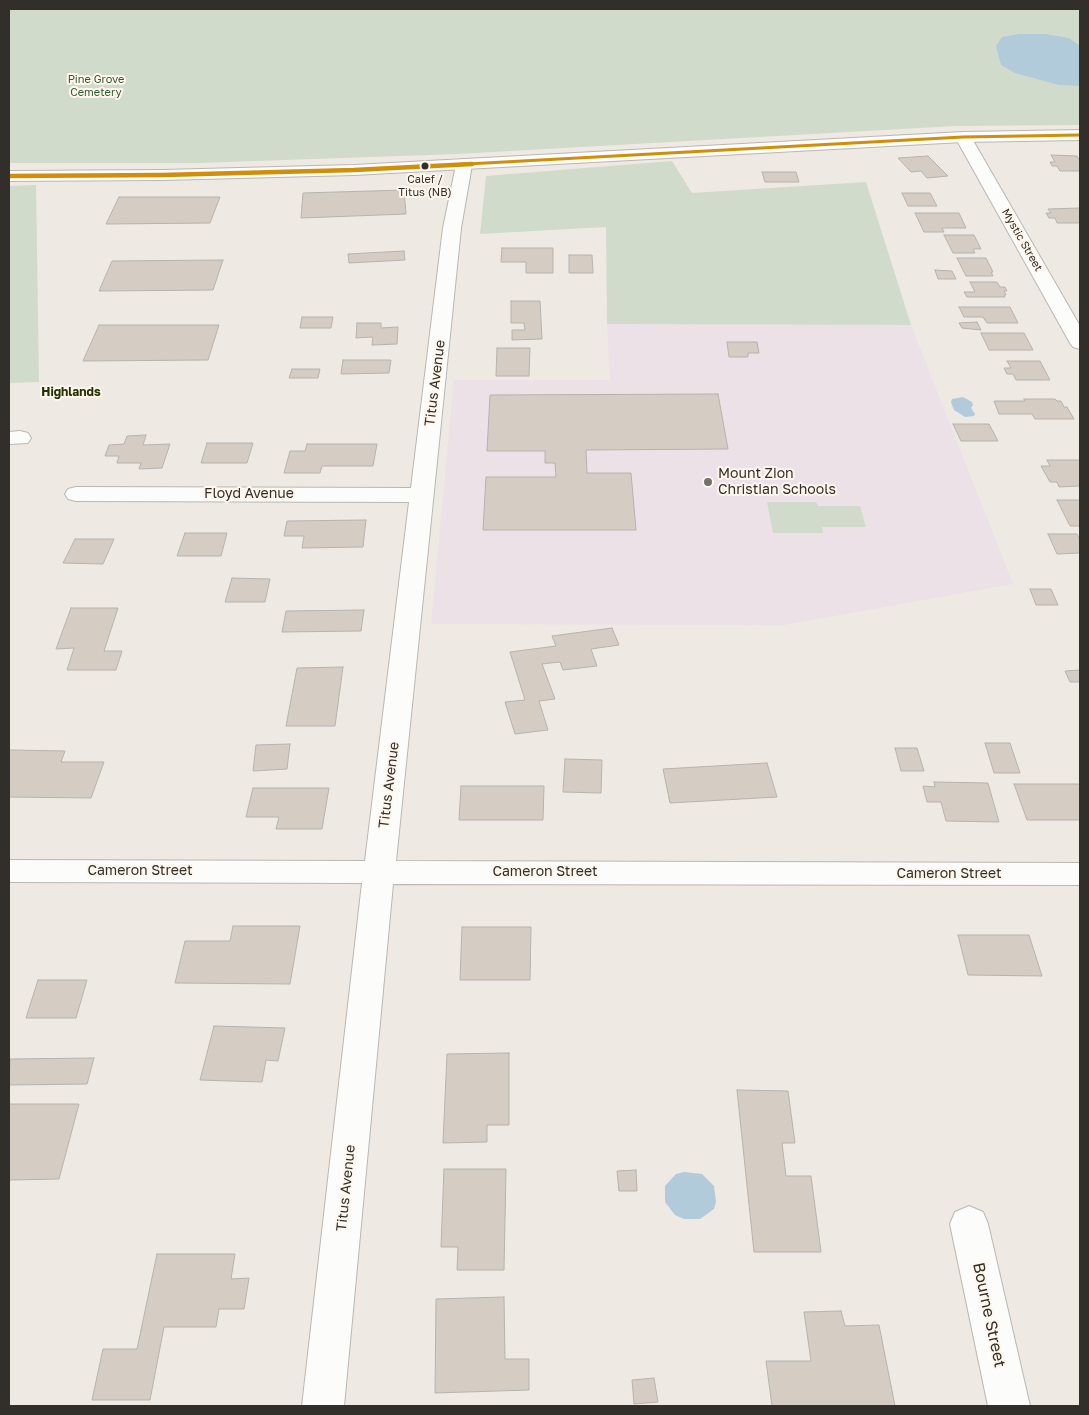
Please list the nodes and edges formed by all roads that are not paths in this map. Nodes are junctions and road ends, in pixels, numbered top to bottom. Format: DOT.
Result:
graph roads {
  1 [pos="1080,136"];
  2 [pos="963,137"];
  3 [pos="464,165"];
  4 [pos="9,176"];
  5 [pos="1080,342"];
  6 [pos="76,494"];
  7 [pos="422,494"];
  8 [pos="9,871"];
  9 [pos="378,872"];
  10 [pos="1080,874"];
  11 [pos="969,1224"];
  12 [pos="323,1406"];
  13 [pos="1009,1406"];
  1 -- 2 [label="street"];
  2 -- 3 [label="street"];
  2 -- 5 [label="street, Mystic Street"];
  3 -- 4 [label="street"];
  3 -- 7 [label="street, Titus Avenue"];
  6 -- 7 [label="street, Floyd Avenue"];
  7 -- 9 [label="street, Titus Avenue"];
  8 -- 9 [label="street, Cameron Street"];
  9 -- 10 [label="street, Cameron Street"];
  9 -- 12 [label="street, Titus Avenue"];
  11 -- 13 [label="street, Bourne Street"];
}
